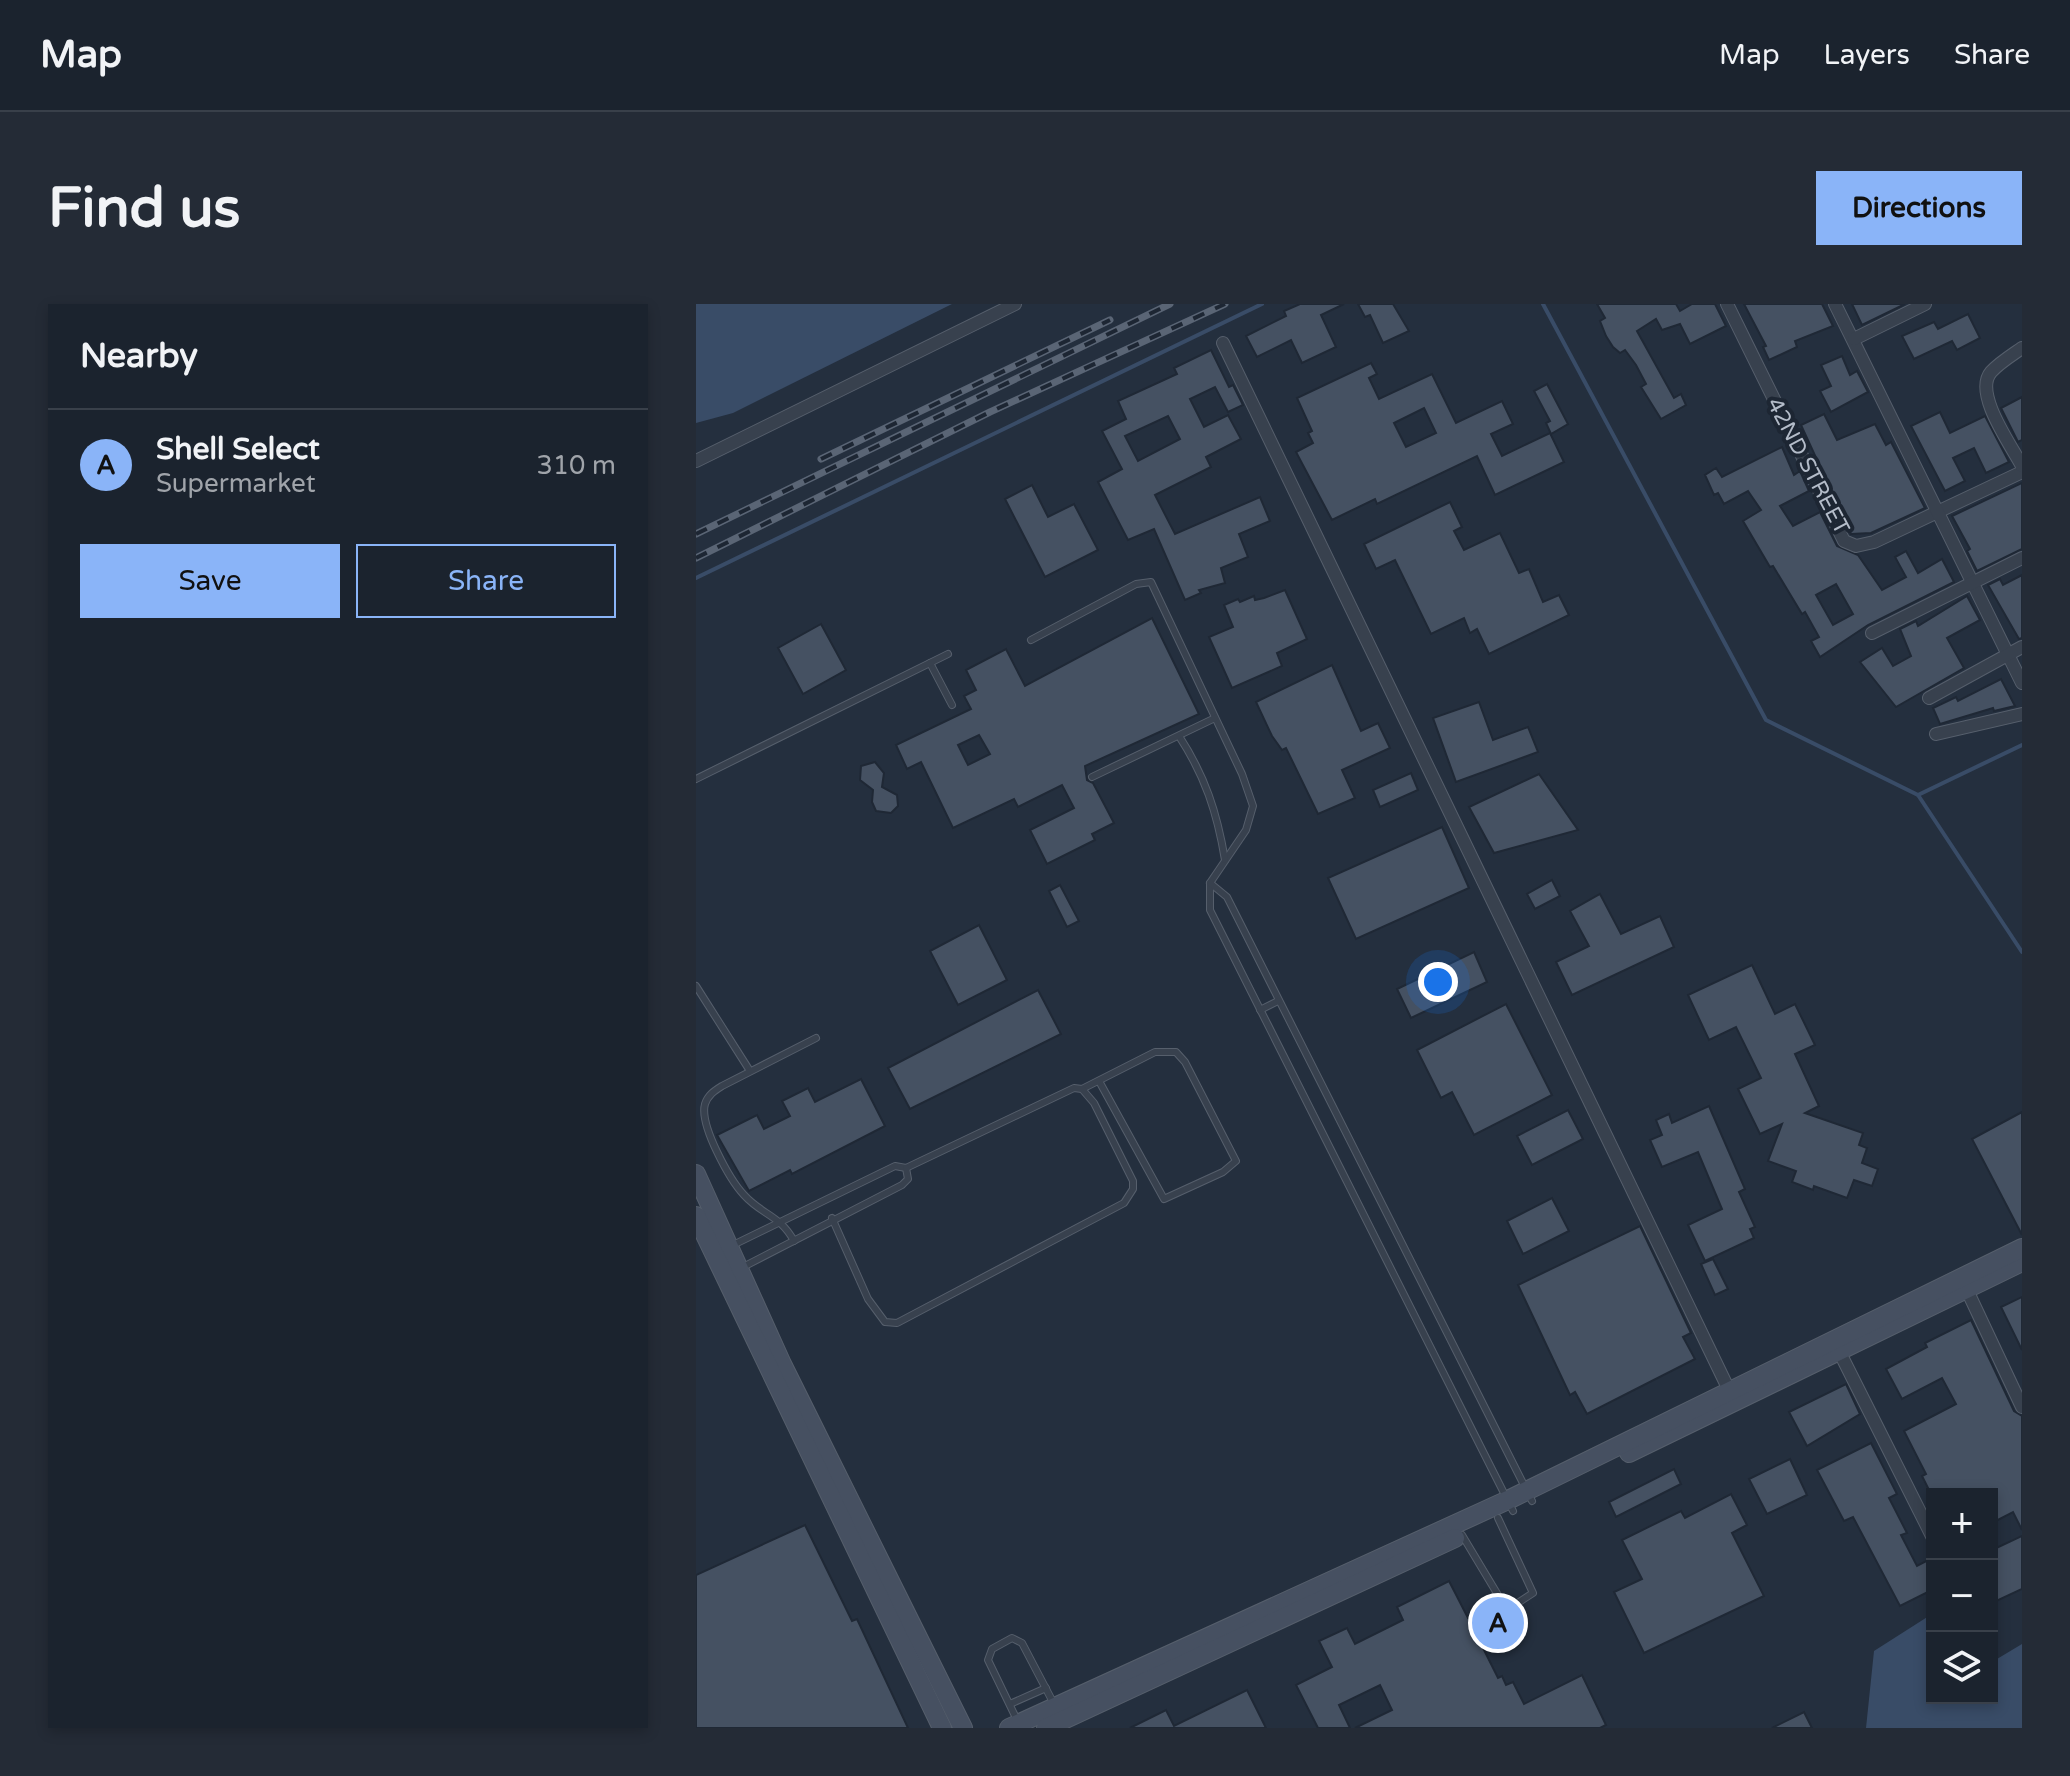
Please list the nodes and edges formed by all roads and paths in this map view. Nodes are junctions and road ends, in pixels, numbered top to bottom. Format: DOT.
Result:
graph roads {
  1 [pos="1015,304"];
  2 [pos="1727,304"];
  3 [pos="1835,304"];
  4 [pos="1925,304"];
  5 [pos="1854,339"];
  6 [pos="1223,343"];
  7 [pos="2022,348"];
  8 [pos="696,461"];
  9 [pos="2022,469"];
  10 [pos="1936,513"];
  11 [pos="2022,558"];
  12 [pos="1972,584"];
  13 [pos="1872,633"];
  14 [pos="1031,640"];
  15 [pos="2022,647"];
  16 [pos="948,654"];
  17 [pos="2007,654"];
  18 [pos="930,663"];
  19 [pos="2022,683"];
  20 [pos="1929,698"];
  21 [pos="952,705"];
  22 [pos="2022,714"];
  23 [pos="1215,718"];
  24 [pos="1936,734"];
  25 [pos="1179,736"];
  26 [pos="1092,777"];
  27 [pos="696,779"];
  28 [pos="1225,860"];
  29 [pos="1210,883"];
  30 [pos="696,986"];
  31 [pos="1278,1001"];
  32 [pos="1260,1010"];
  33 [pos="816,1038"];
  34 [pos="750,1071"];
  35 [pos="1099,1081"];
  36 [pos="1082,1089"];
  37 [pos="906,1168"];
  38 [pos="696,1174"];
  39 [pos="696,1198"];
  40 [pos="696,1216"];
  41 [pos="832,1218"];
  42 [pos="783,1221"];
  43 [pos="794,1241"];
  44 [pos="730,1246"];
  45 [pos="2022,1248"];
  46 [pos="2022,1262"];
  47 [pos="740,1268"];
  48 [pos="1419,1280"];
  49 [pos="1966,1288"];
  50 [pos="1401,1289"];
  51 [pos="1839,1351"];
  52 [pos="776,1366"];
  53 [pos="1732,1396"];
  54 [pos="2022,1407"];
  55 [pos="1529,1496"];
  56 [pos="1506,1510"];
  57 [pos="1926,1524"];
  58 [pos="1462,1535"];
  59 [pos="1046,1688"];
  60 [pos="1010,1704"];
  61 [pos="1063,1718"];
  62 [pos="1014,1726"];
  63 [pos="942,1728"];
  64 [pos="963,1728"];
  65 [pos="1046,1728"];
  1 -- 8 [label="street"];
  2 -- 10 [label="street, 42ND STREET"];
  3 -- 5 [label="street"];
  4 -- 5 [label="street"];
  5 -- 10 [label="street"];
  6 -- 53 [label="street"];
  7 -- 9 [label="street"];
  9 -- 10 [label="street"];
  10 -- 12 [label="street"];
  11 -- 12 [label="street"];
  12 -- 13 [label="street"];
  12 -- 17 [label="street"];
  14 -- 23 [label="lane"];
  15 -- 17 [label="street"];
  16 -- 18 [label="lane"];
  17 -- 19 [label="street"];
  17 -- 20 [label="street"];
  18 -- 21 [label="lane"];
  18 -- 27 [label="lane"];
  22 -- 24 [label="street"];
  23 -- 25 [label="lane"];
  23 -- 28 [label="lane"];
  25 -- 26 [label="lane"];
  25 -- 28 [label="lane"];
  28 -- 29 [label="lane"];
  29 -- 31 [label="lane"];
  29 -- 32 [label="lane"];
  30 -- 34 [label="lane"];
  31 -- 32 [label="lane"];
  31 -- 48 [label="lane"];
  32 -- 50 [label="lane"];
  33 -- 34 [label="lane"];
  34 -- 42 [label="lane"];
  35 -- 35 [label="lane"];
  35 -- 36 [label="lane"];
  36 -- 37 [label="lane"];
  36 -- 41 [label="lane"];
  37 -- 41 [label="lane"];
  37 -- 42 [label="lane"];
  38 -- 44 [label="main road"];
  39 -- 52 [label="main road"];
  40 -- 52 [label="main road"];
  41 -- 43 [label="lane"];
  42 -- 43 [label="lane"];
  42 -- 44 [label="lane"];
  43 -- 47 [label="lane"];
  44 -- 47 [label="main road"];
  45 -- 53 [label="main road"];
  46 -- 49 [label="main road"];
  47 -- 52 [label="main road"];
  48 -- 50 [label="lane"];
  48 -- 55 [label="lane"];
  49 -- 51 [label="main road"];
  49 -- 54 [label="street"];
  50 -- 56 [label="lane"];
  51 -- 53 [label="main road"];
  51 -- 57 [label="street"];
  52 -- 63 [label="main road"];
  52 -- 64 [label="main road"];
  53 -- 55 [label="main road"];
  55 -- 56 [label="main road"];
  56 -- 58 [label="main road"];
  56 -- 58 [label="lane"];
  56 -- 61 [label="main road"];
  58 -- 61 [label="main road"];
  59 -- 60 [label="lane"];
  59 -- 60 [label="lane"];
  59 -- 61 [label="lane"];
  60 -- 62 [label="lane"];
  61 -- 62 [label="main road"];
  61 -- 65 [label="main road"];
}
